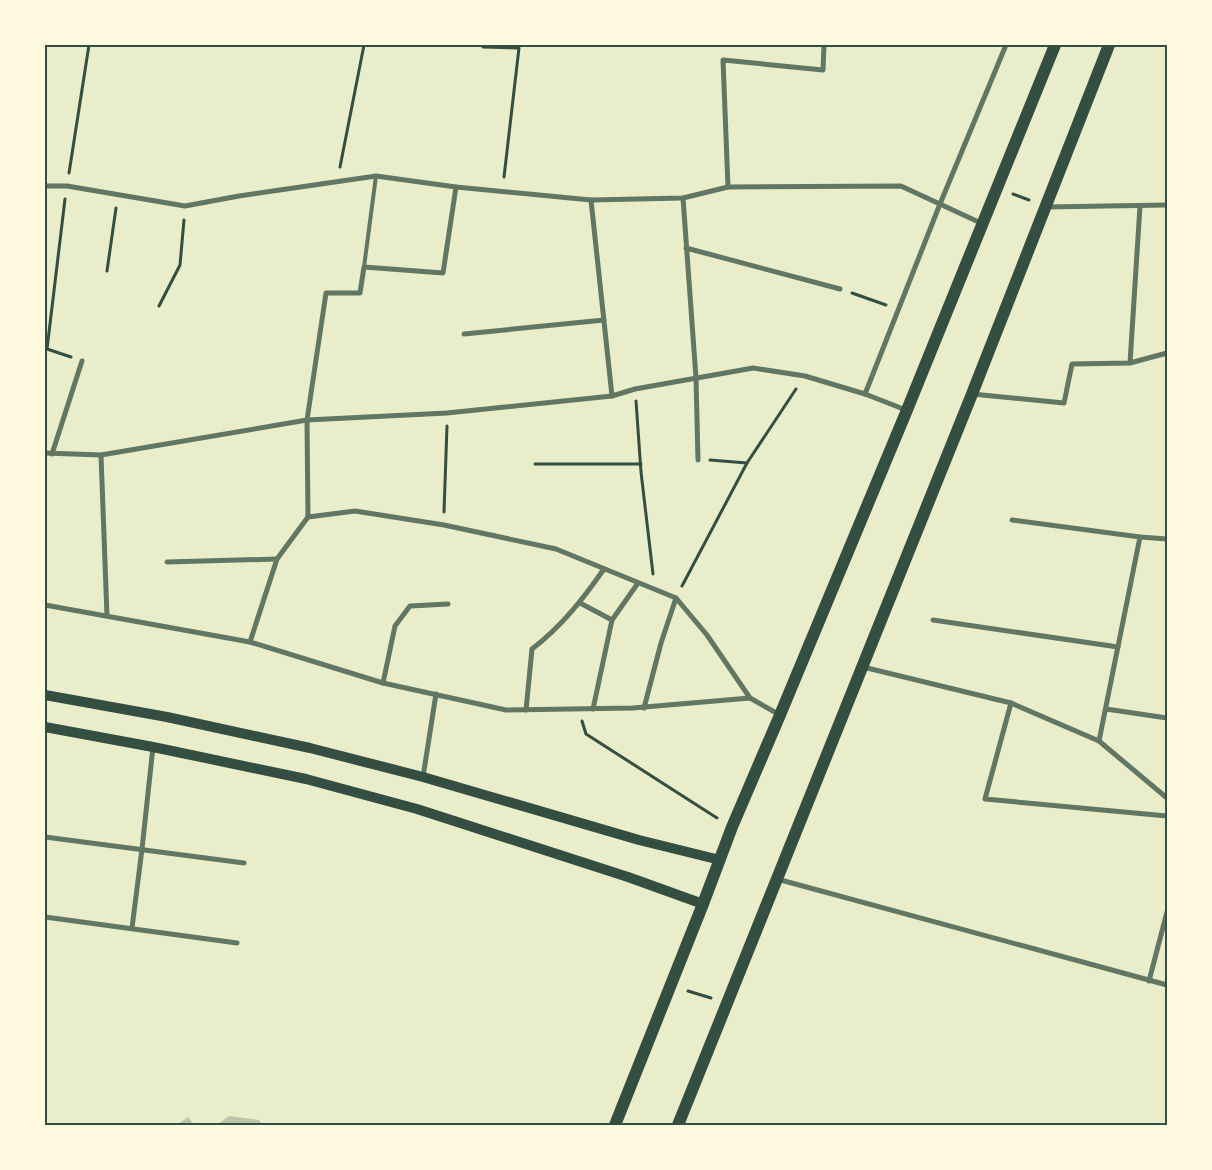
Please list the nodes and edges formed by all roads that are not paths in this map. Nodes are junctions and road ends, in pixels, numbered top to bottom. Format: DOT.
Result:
graph roads {
  1 [pos="824,45"];
  2 [pos="1006,45"];
  3 [pos="1055,45"];
  4 [pos="1109,45"];
  5 [pos="376,176"];
  6 [pos="45,186"];
  7 [pos="728,186"];
  8 [pos="456,187"];
  9 [pos="683,198"];
  10 [pos="591,200"];
  11 [pos="940,204"];
  12 [pos="1167,205"];
  13 [pos="1140,206"];
  14 [pos="1046,207"];
  15 [pos="983,224"];
  16 [pos="686,248"];
  17 [pos="364,267"];
  18 [pos="840,289"];
  19 [pos="604,320"];
  20 [pos="464,334"];
  21 [pos="1167,353"];
  22 [pos="82,361"];
  23 [pos="1130,362"];
  24 [pos="696,378"];
  25 [pos="865,394"];
  26 [pos="972,394"];
  27 [pos="612,396"];
  28 [pos="907,410"];
  29 [pos="307,420"];
  30 [pos="45,453"];
  31 [pos="52,454"];
  32 [pos="101,456"];
  33 [pos="698,460"];
  34 [pos="308,517"];
  35 [pos="1012,520"];
  36 [pos="1140,537"];
  37 [pos="1167,539"];
  38 [pos="277,559"];
  39 [pos="166,562"];
  40 [pos="604,569"];
  41 [pos="638,583"];
  42 [pos="676,598"];
  43 [pos="580,603"];
  44 [pos="448,604"];
  45 [pos="45,605"];
  46 [pos="107,616"];
  47 [pos="612,620"];
  48 [pos="933,620"];
  49 [pos="250,642"];
  50 [pos="1118,647"];
  51 [pos="861,667"];
  52 [pos="383,683"];
  53 [pos="436,694"];
  54 [pos="45,695"];
  55 [pos="750,698"];
  56 [pos="1011,702"];
  57 [pos="644,708"];
  58 [pos="593,709"];
  59 [pos="1106,709"];
  60 [pos="526,710"];
  61 [pos="780,715"];
  62 [pos="1167,718"];
  63 [pos="45,727"];
  64 [pos="1099,741"];
  65 [pos="153,747"];
  66 [pos="424,777"];
  67 [pos="1167,798"];
  68 [pos="1167,816"];
  69 [pos="45,836"];
  70 [pos="142,850"];
  71 [pos="720,860"];
  72 [pos="244,863"];
  73 [pos="776,879"];
  74 [pos="704,904"];
  75 [pos="1167,912"];
  76 [pos="45,917"];
  77 [pos="132,928"];
  78 [pos="237,942"];
  79 [pos="1149,981"];
  80 [pos="1167,985"];
  81 [pos="615,1125"];
  82 [pos="678,1125"];
  1 -- 7 [label="street"];
  2 -- 11 [label="street"];
  3 -- 15 [label="main road"];
  4 -- 14 [label="main road"];
  5 -- 6 [label="street"];
  5 -- 8 [label="street"];
  5 -- 17 [label="lane"];
  7 -- 9 [label="street"];
  7 -- 11 [label="street"];
  8 -- 10 [label="street"];
  8 -- 17 [label="street"];
  9 -- 10 [label="street"];
  9 -- 16 [label="street"];
  10 -- 19 [label="street"];
  11 -- 15 [label="street"];
  11 -- 25 [label="street"];
  12 -- 13 [label="street"];
  13 -- 14 [label="street"];
  13 -- 23 [label="street"];
  14 -- 26 [label="main road"];
  15 -- 28 [label="main road"];
  16 -- 18 [label="street"];
  16 -- 24 [label="street"];
  17 -- 29 [label="street"];
  19 -- 20 [label="street"];
  19 -- 27 [label="street"];
  21 -- 23 [label="street"];
  22 -- 31 [label="street"];
  23 -- 26 [label="street"];
  24 -- 25 [label="street"];
  24 -- 27 [label="street"];
  24 -- 33 [label="street"];
  25 -- 28 [label="street"];
  26 -- 51 [label="main road"];
  27 -- 29 [label="street"];
  28 -- 61 [label="main road"];
  29 -- 32 [label="street"];
  29 -- 34 [label="street"];
  30 -- 31 [label="street"];
  31 -- 32 [label="street"];
  32 -- 46 [label="street"];
  34 -- 38 [label="street"];
  34 -- 40 [label="street"];
  35 -- 36 [label="street"];
  36 -- 37 [label="street"];
  36 -- 50 [label="street"];
  38 -- 39 [label="street"];
  38 -- 49 [label="street"];
  40 -- 41 [label="street"];
  40 -- 43 [label="street"];
  41 -- 42 [label="street"];
  41 -- 47 [label="street"];
  42 -- 55 [label="street"];
  42 -- 57 [label="street"];
  43 -- 47 [label="street"];
  43 -- 60 [label="street"];
  44 -- 52 [label="street"];
  45 -- 46 [label="street"];
  46 -- 49 [label="street"];
  47 -- 58 [label="street"];
  48 -- 50 [label="street"];
  49 -- 52 [label="street"];
  50 -- 59 [label="street"];
  51 -- 56 [label="street"];
  51 -- 73 [label="main road"];
  52 -- 53 [label="street"];
  53 -- 60 [label="street"];
  53 -- 66 [label="street"];
  54 -- 66 [label="main road"];
  55 -- 57 [label="street"];
  55 -- 61 [label="street"];
  56 -- 64 [label="street"];
  56 -- 68 [label="street"];
  57 -- 58 [label="street"];
  58 -- 60 [label="street"];
  59 -- 62 [label="street"];
  59 -- 64 [label="street"];
  61 -- 71 [label="main road"];
  63 -- 65 [label="main road"];
  64 -- 67 [label="street"];
  65 -- 70 [label="street"];
  65 -- 74 [label="main road"];
  66 -- 71 [label="main road"];
  69 -- 70 [label="street"];
  70 -- 72 [label="street"];
  70 -- 77 [label="street"];
  71 -- 74 [label="main road"];
  73 -- 79 [label="street"];
  73 -- 82 [label="main road"];
  74 -- 81 [label="main road"];
  75 -- 79 [label="street"];
  76 -- 77 [label="street"];
  77 -- 78 [label="street"];
  79 -- 80 [label="street"];
}
